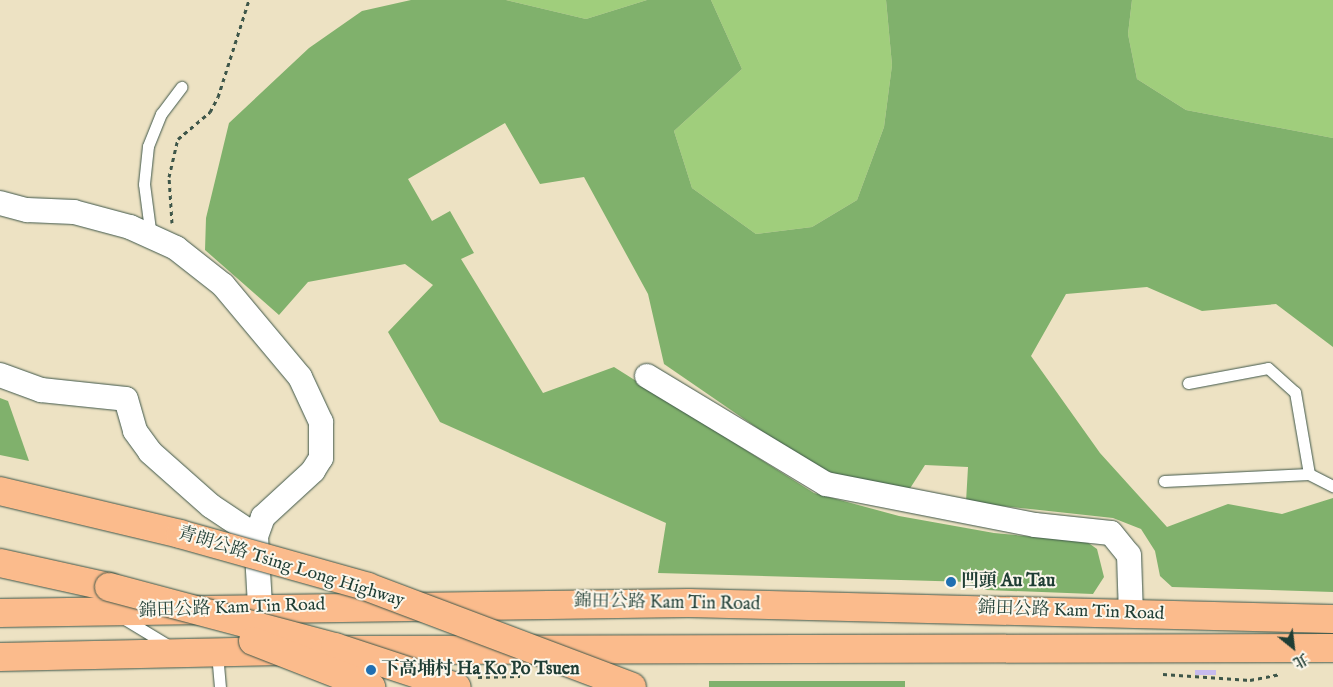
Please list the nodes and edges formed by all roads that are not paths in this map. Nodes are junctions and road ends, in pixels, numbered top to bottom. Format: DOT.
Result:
graph roads {
  1 [pos="181,87"];
  2 [pos="0,203"];
  3 [pos="151,236"];
  4 [pos="0,375"];
  5 [pos="647,376"];
  6 [pos="1188,383"];
  7 [pos="1309,474"];
  8 [pos="1164,481"];
  9 [pos="1333,486"];
  10 [pos="0,491"];
  11 [pos="256,536"];
  12 [pos="0,563"];
  13 [pos="112,600"];
  14 [pos="260,606"];
  15 [pos="0,613"];
  16 [pos="1131,614"];
  17 [pos="1333,619"];
  18 [pos="1333,648"];
  19 [pos="179,652"];
  20 [pos="217,653"];
  21 [pos="0,657"];
  22 [pos="220,687"];
  23 [pos="371,687"];
  24 [pos="457,687"];
  25 [pos="632,687"];
  1 -- 3 [label="lane"];
  2 -- 3 [label="street"];
  3 -- 11 [label="street"];
  4 -- 11 [label="street"];
  5 -- 16 [label="street"];
  6 -- 7 [label="lane"];
  7 -- 8 [label="lane"];
  7 -- 9 [label="lane"];
  10 -- 25 [label="main road, 青朗公路 Tsing Long Highway, bridge"];
  11 -- 14 [label="street"];
  12 -- 13 [label="main road"];
  13 -- 14 [label="main road, 錦田公路 Kam Tin Road"];
  13 -- 15 [label="main road, 錦田公路 Kam Tin Road"];
  13 -- 19 [label="lane"];
  13 -- 23 [label="main road, bridge"];
  13 -- 24 [label="main road, bridge"];
  14 -- 16 [label="main road, 錦田公路 Kam Tin Road"];
  16 -- 17 [label="main road, 錦田公路 Kam Tin Road"];
  18 -- 20 [label="main road, 錦田公路 Kam Tin Road"];
  19 -- 20 [label="main road, 錦田公路 Kam Tin Road"];
  19 -- 21 [label="main road, 錦田公路 Kam Tin Road"];
  20 -- 22 [label="lane"];
}
